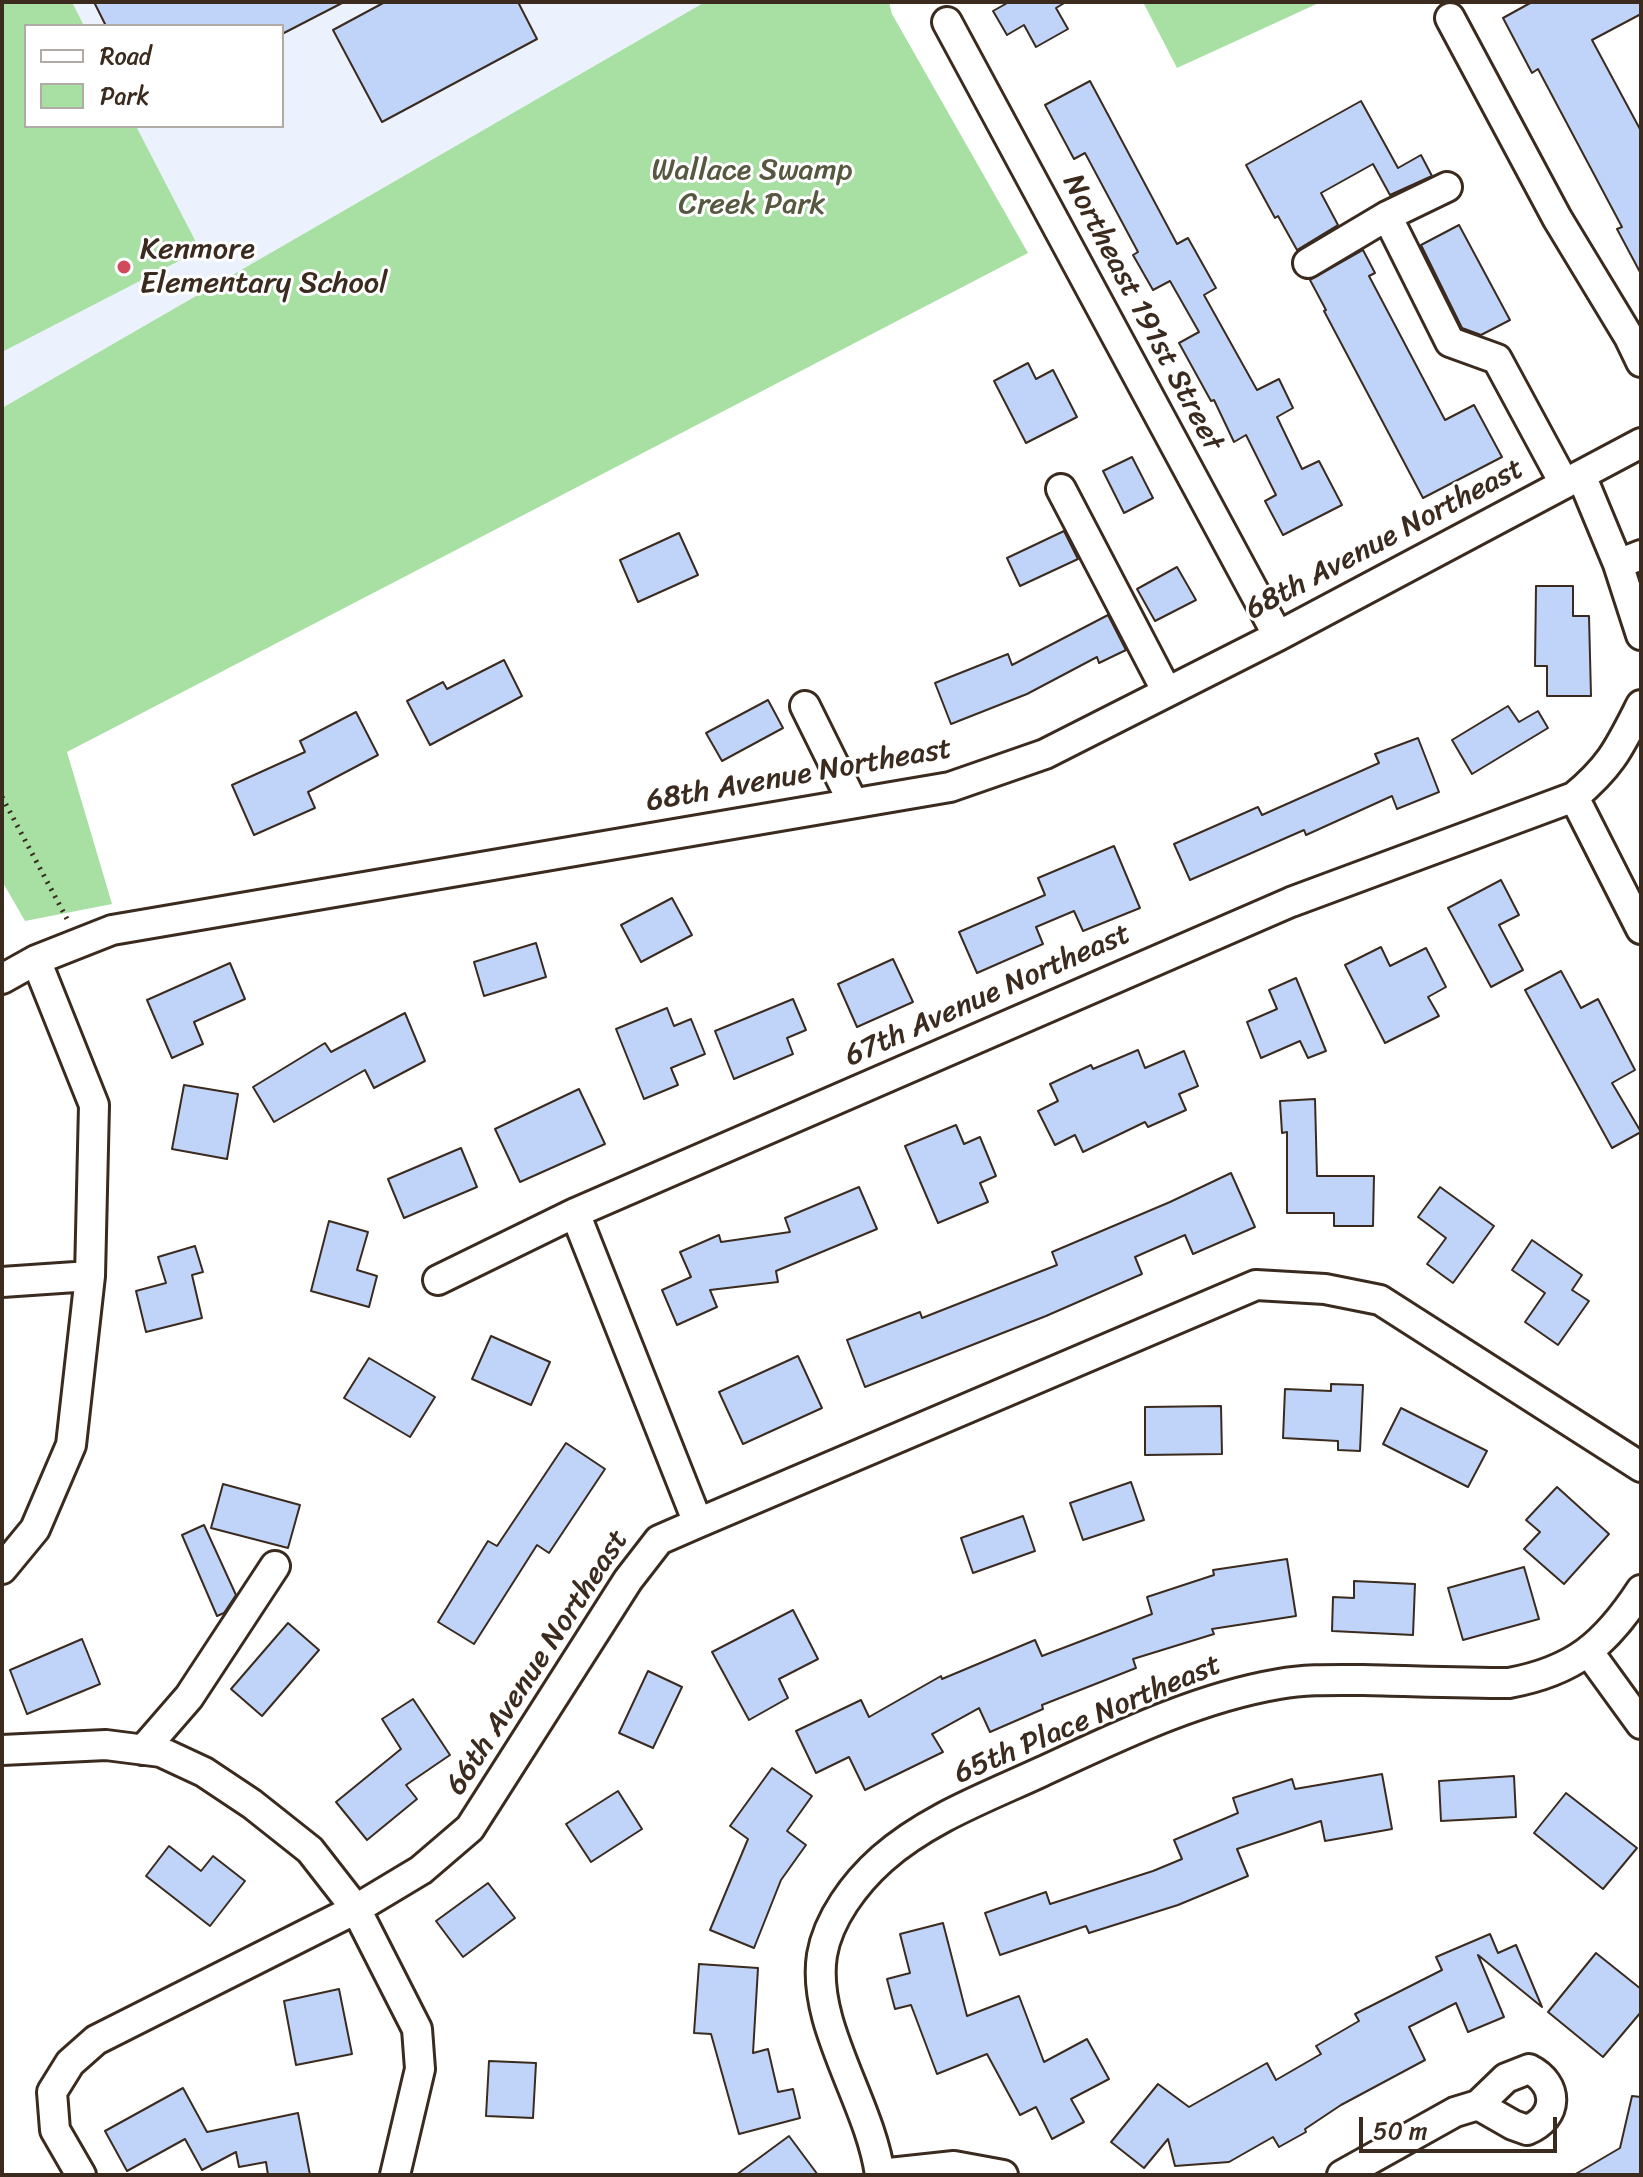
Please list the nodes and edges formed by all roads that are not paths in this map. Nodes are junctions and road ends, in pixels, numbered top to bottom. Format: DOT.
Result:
graph roads {
  1 [pos="1450,18"];
  2 [pos="947,22"];
  3 [pos="1447,187"];
  4 [pos="1387,216"];
  5 [pos="1308,263"];
  6 [pos="1635,334"];
  7 [pos="1641,362"];
  8 [pos="1641,443"];
  9 [pos="1572,479"];
  10 [pos="1061,489"];
  11 [pos="1630,560"];
  12 [pos="1641,635"];
  13 [pos="1278,636"];
  14 [pos="1167,692"];
  15 [pos="1641,705"];
  16 [pos="805,706"];
  17 [pos="1574,797"];
  18 [pos="853,803"];
  19 [pos="1641,929"];
  20 [pos="36,960"];
  21 [pos="2,979"];
  22 [pos="575,1213"];
  23 [pos="90,1276"];
  24 [pos="438,1280"];
  25 [pos="2,1282"];
  26 [pos="1641,1467"];
  27 [pos="698,1523"];
  28 [pos="275,1566"];
  29 [pos="2,1569"];
  30 [pos="1641,1590"];
  31 [pos="1588,1651"];
  32 [pos="1641,1724"];
  33 [pos="2,1750"];
  34 [pos="143,1750"];
  35 [pos="356,1909"];
  36 [pos="1478,2105"];
  37 [pos="880,2174"];
  38 [pos="81,2175"];
  39 [pos="395,2175"];
  40 [pos="1003,2175"];
  41 [pos="1342,2175"];
  1 -- 6 [label="street"];
  2 -- 13 [label="street, Northeast 191st Street"];
  3 -- 4 [label="street"];
  4 -- 5 [label="street"];
  4 -- 9 [label="street"];
  6 -- 7 [label="street"];
  8 -- 9 [label="street, 68th Avenue Northeast"];
  9 -- 11 [label="street"];
  9 -- 13 [label="street, 68th Avenue Northeast"];
  10 -- 14 [label="street"];
  11 -- 12 [label="street"];
  13 -- 14 [label="street, 68th Avenue Northeast"];
  14 -- 18 [label="street, 68th Avenue Northeast"];
  15 -- 17 [label="street"];
  16 -- 18 [label="street"];
  17 -- 19 [label="street"];
  17 -- 22 [label="street, 67th Avenue Northeast"];
  18 -- 20 [label="street, 68th Avenue Northeast"];
  20 -- 21 [label="street, 68th Avenue Northeast"];
  20 -- 23 [label="street"];
  22 -- 24 [label="street, 67th Avenue Northeast"];
  22 -- 27 [label="street"];
  23 -- 25 [label="street"];
  23 -- 29 [label="street"];
  26 -- 27 [label="street, 66th Avenue Northeast"];
  27 -- 35 [label="street, 66th Avenue Northeast"];
  28 -- 34 [label="street"];
  30 -- 31 [label="street, 65th Place Northeast"];
  31 -- 32 [label="street"];
  31 -- 37 [label="street, 65th Place Northeast"];
  33 -- 34 [label="street"];
  34 -- 35 [label="street"];
  35 -- 38 [label="street, 66th Avenue Northeast"];
  35 -- 39 [label="street"];
  36 -- 41 [label="street"];
  37 -- 40 [label="street"];
}
